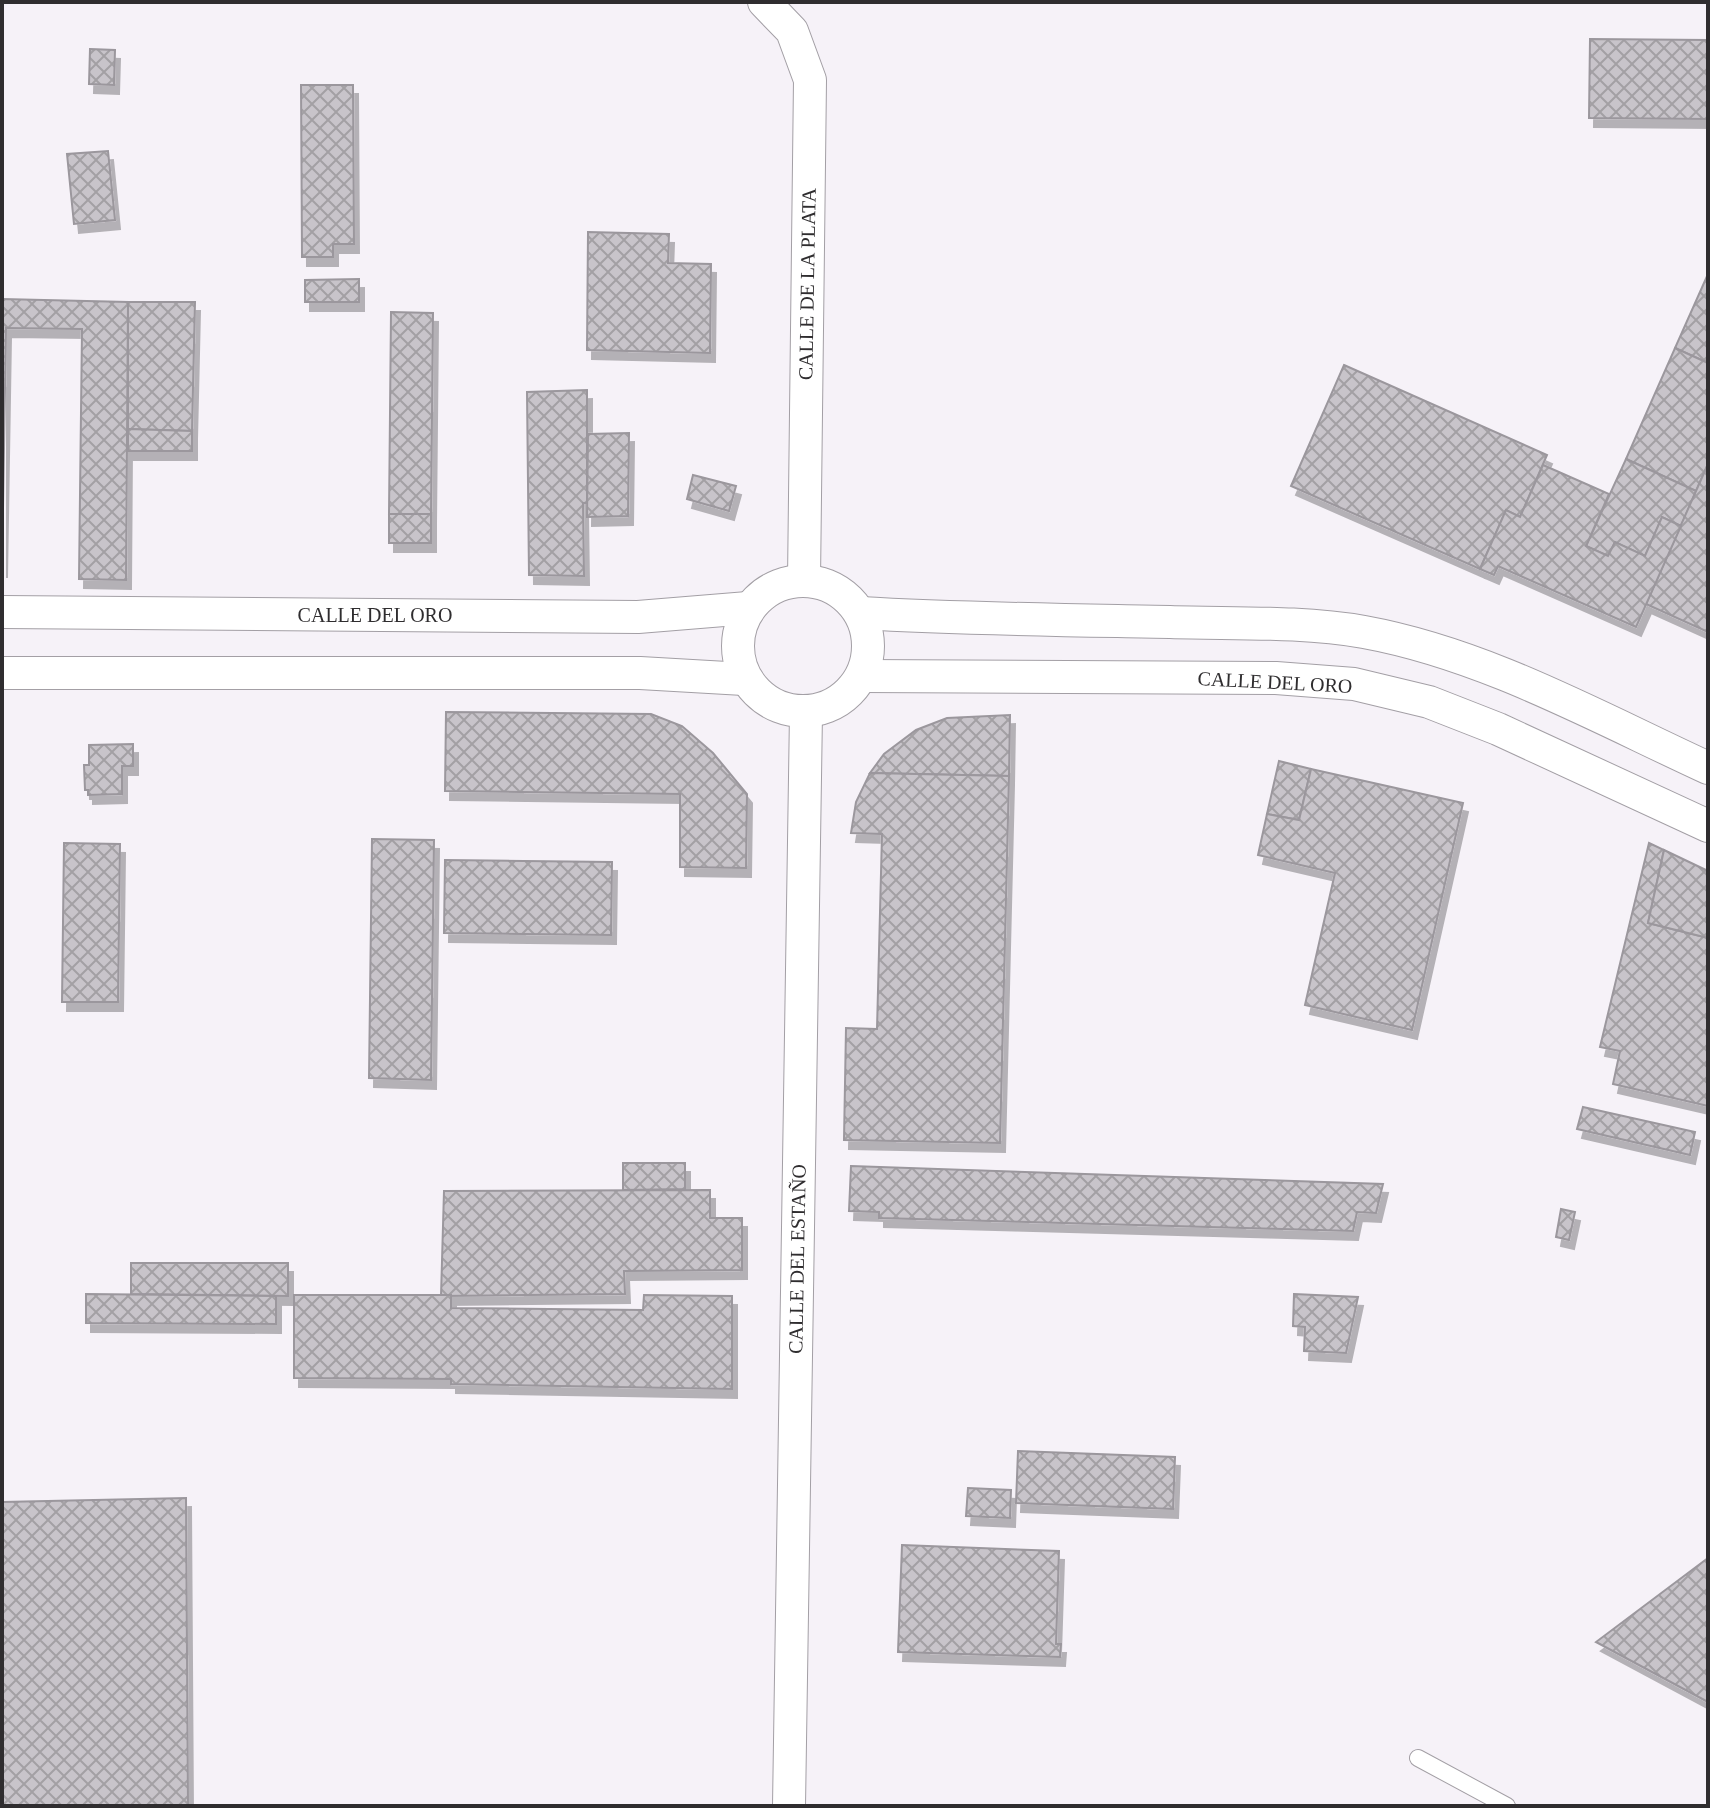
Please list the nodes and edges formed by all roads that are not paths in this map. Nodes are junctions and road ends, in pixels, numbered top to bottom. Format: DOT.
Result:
graph roads {
  1 [pos="764,2"];
  2 [pos="804,580"];
  3 [pos="748,608"];
  4 [pos="2,612"];
  5 [pos="860,613"];
  6 [pos="2,673"];
  7 [pos="863,676"];
  8 [pos="744,679"];
  9 [pos="806,713"];
  10 [pos="1708,768"];
  11 [pos="1708,826"];
  12 [pos="1418,1758"];
  13 [pos="789,1806"];
  14 [pos="1507,1806"];
  1 -- 2 [label="street, CALLE DE LA PLATA"];
  2 -- 3 [label="street"];
  2 -- 5 [label="street"];
  3 -- 4 [label="street, CALLE DEL ORO"];
  3 -- 8 [label="street"];
  5 -- 7 [label="street"];
  5 -- 10 [label="street"];
  6 -- 8 [label="street"];
  7 -- 9 [label="street"];
  7 -- 11 [label="street, CALLE DEL ORO"];
  8 -- 9 [label="street"];
  9 -- 13 [label="street, CALLE DEL ESTAÑO"];
  12 -- 14 [label="lane"];
}
